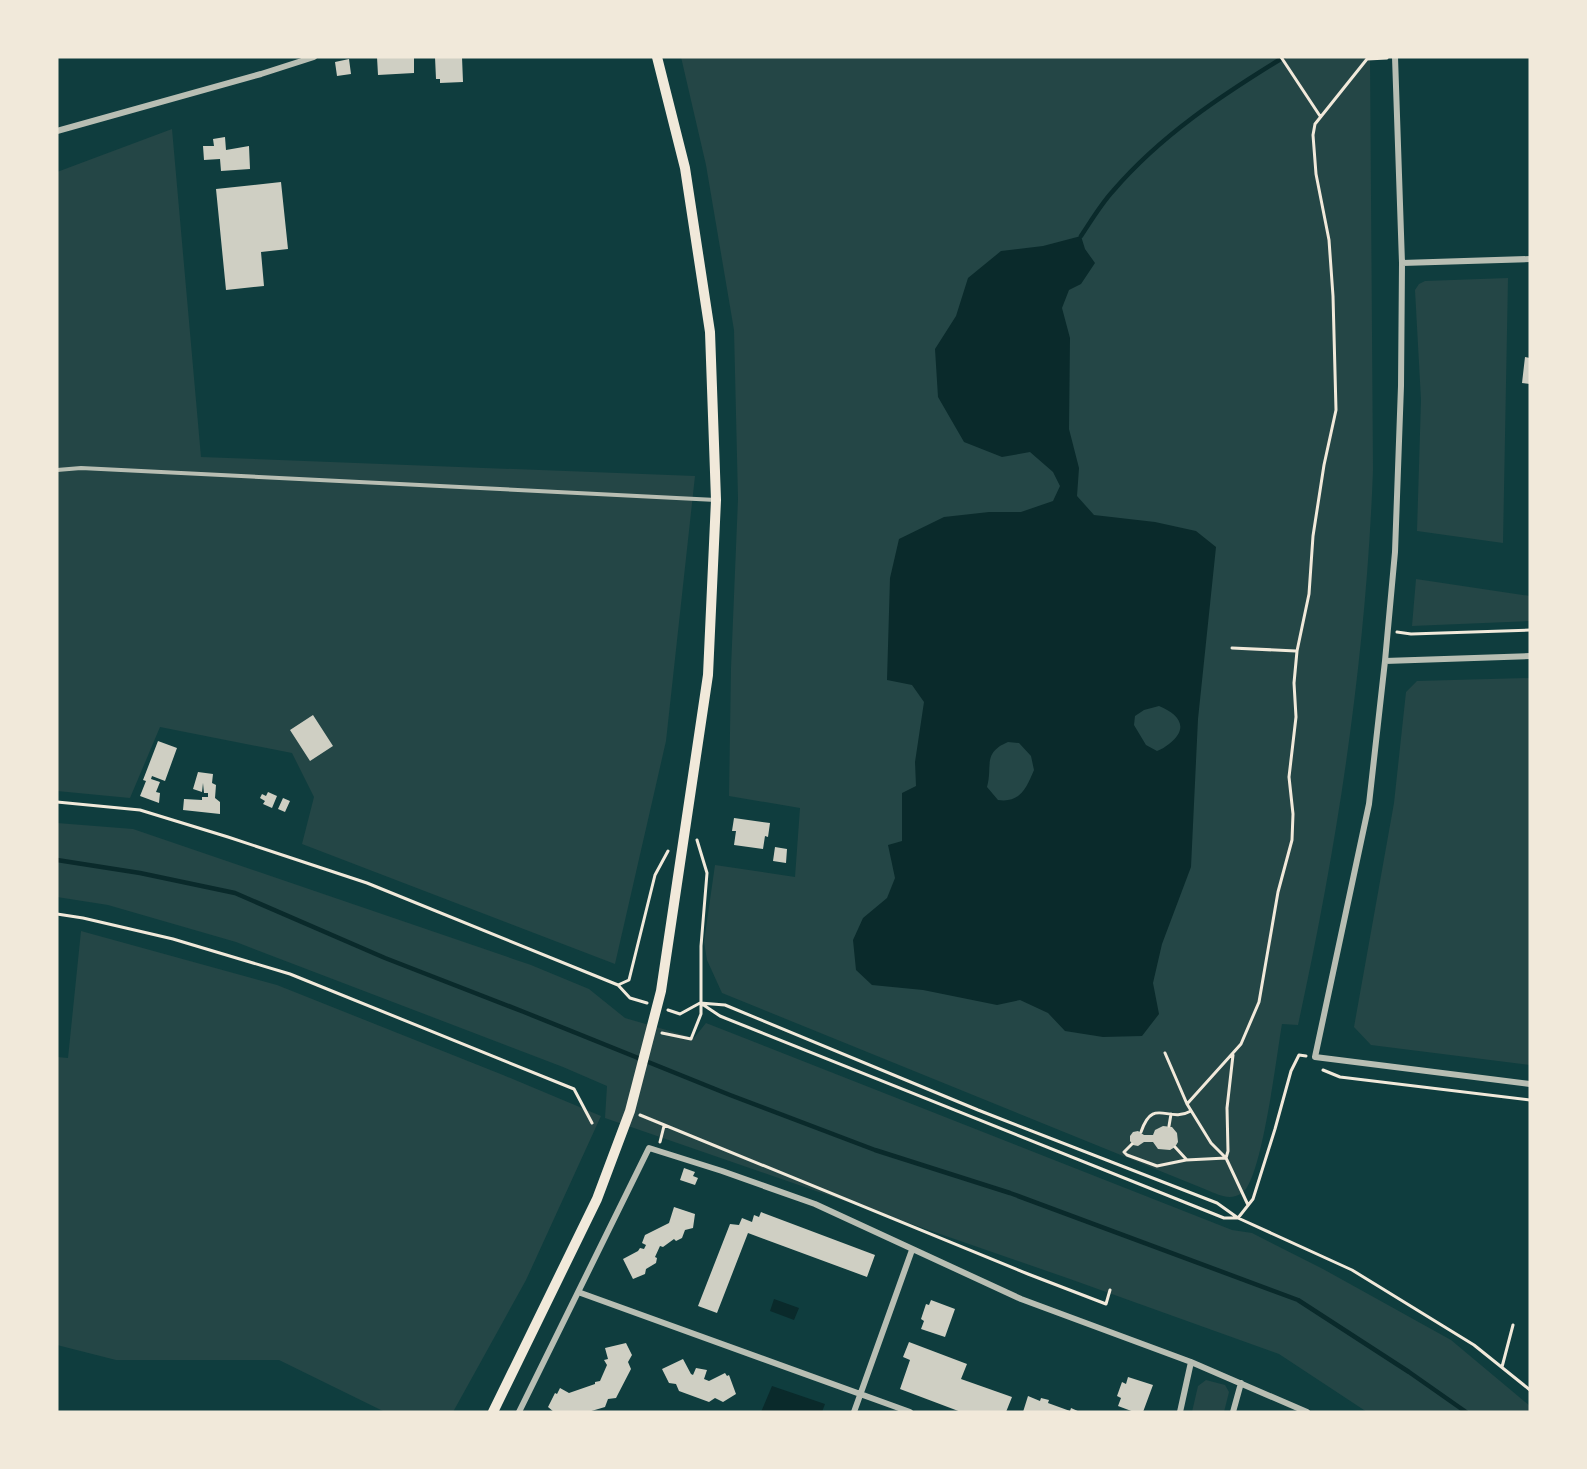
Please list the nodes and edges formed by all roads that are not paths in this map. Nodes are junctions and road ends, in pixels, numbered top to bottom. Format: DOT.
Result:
graph roads {
  1 [pos="314,57"];
  2 [pos="657,57"];
  3 [pos="1395,57"];
  4 [pos="57,131"];
  5 [pos="1530,259"];
  6 [pos="1402,263"];
  7 [pos="57,470"];
  8 [pos="716,500"];
  9 [pos="1530,656"];
  10 [pos="1385,661"];
  11 [pos="1530,1084"];
  12 [pos="912,1250"];
  13 [pos="578,1292"];
  14 [pos="1191,1362"];
  15 [pos="1241,1383"];
  16 [pos="861,1394"];
  17 [pos="493,1412"];
  18 [pos="519,1412"];
  19 [pos="854,1412"];
  20 [pos="910,1412"];
  21 [pos="1180,1412"];
  22 [pos="1233,1412"];
  23 [pos="1307,1412"];
  1 -- 4 [label="street"];
  2 -- 8 [label="main road"];
  3 -- 6 [label="street"];
  5 -- 6 [label="street"];
  6 -- 10 [label="street"];
  7 -- 8 [label="lane"];
  8 -- 17 [label="main road"];
  9 -- 10 [label="street"];
  10 -- 11 [label="street"];
  12 -- 13 [label="street"];
  12 -- 14 [label="street"];
  12 -- 16 [label="street"];
  13 -- 16 [label="street"];
  13 -- 18 [label="street"];
  14 -- 15 [label="street"];
  14 -- 21 [label="street"];
  15 -- 22 [label="street"];
  15 -- 23 [label="street"];
  16 -- 19 [label="street"];
  16 -- 20 [label="street"];
}
